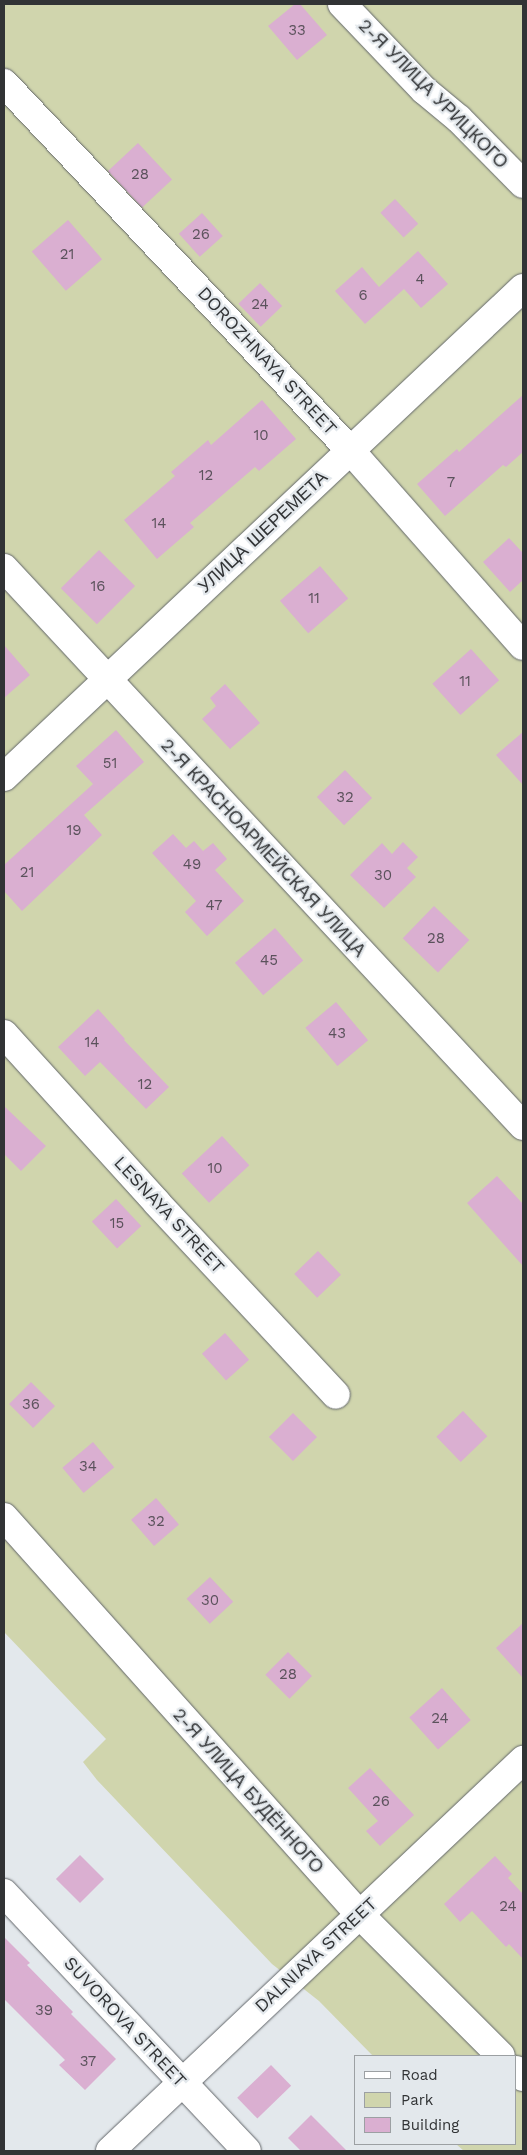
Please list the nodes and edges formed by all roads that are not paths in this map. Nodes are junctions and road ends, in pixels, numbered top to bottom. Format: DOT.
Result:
graph roads {
  1 [pos="342,4"];
  2 [pos="4,83"];
  3 [pos="523,184"];
  4 [pos="523,288"];
  5 [pos="350,450"];
  6 [pos="4,568"];
  7 [pos="523,646"];
  8 [pos="106,680"];
  9 [pos="4,777"];
  10 [pos="4,1034"];
  11 [pos="523,1126"];
  12 [pos="336,1395"];
  13 [pos="4,1517"];
  14 [pos="523,1760"];
  15 [pos="4,1892"];
  16 [pos="360,1915"];
  17 [pos="500,2055"];
  18 [pos="182,2082"];
  19 [pos="110,2151"];
  20 [pos="247,2151"];
  1 -- 3 [label="street, 2-Я УЛИЦА УРИЦКОГО"];
  2 -- 5 [label="street, DOROZHNAYA STREET"];
  4 -- 5 [label="street, УЛИЦА ШЕРЕМЕТА"];
  5 -- 7 [label="street, DOROZHNAYA STREET"];
  5 -- 8 [label="street, УЛИЦА ШЕРЕМЕТА"];
  6 -- 8 [label="street, 2-Я КРАСНОАРМЕЙСКАЯ УЛИЦА"];
  8 -- 9 [label="street, УЛИЦА ШЕРЕМЕТА"];
  8 -- 11 [label="street, 2-Я КРАСНОАРМЕЙСКАЯ УЛИЦА"];
  10 -- 12 [label="street, LESNAYA STREET"];
  13 -- 16 [label="street, 2-Я УЛИЦА БУДЁННОГО"];
  14 -- 16 [label="street, DALNIAYA STREET"];
  15 -- 18 [label="street, SUVOROVA STREET"];
  16 -- 17 [label="street, 2-Я УЛИЦА БУДЁННОГО"];
  16 -- 18 [label="street, DALNIAYA STREET"];
  18 -- 19 [label="street, DALNIAYA STREET"];
  18 -- 20 [label="street, SUVOROVA STREET"];
}
